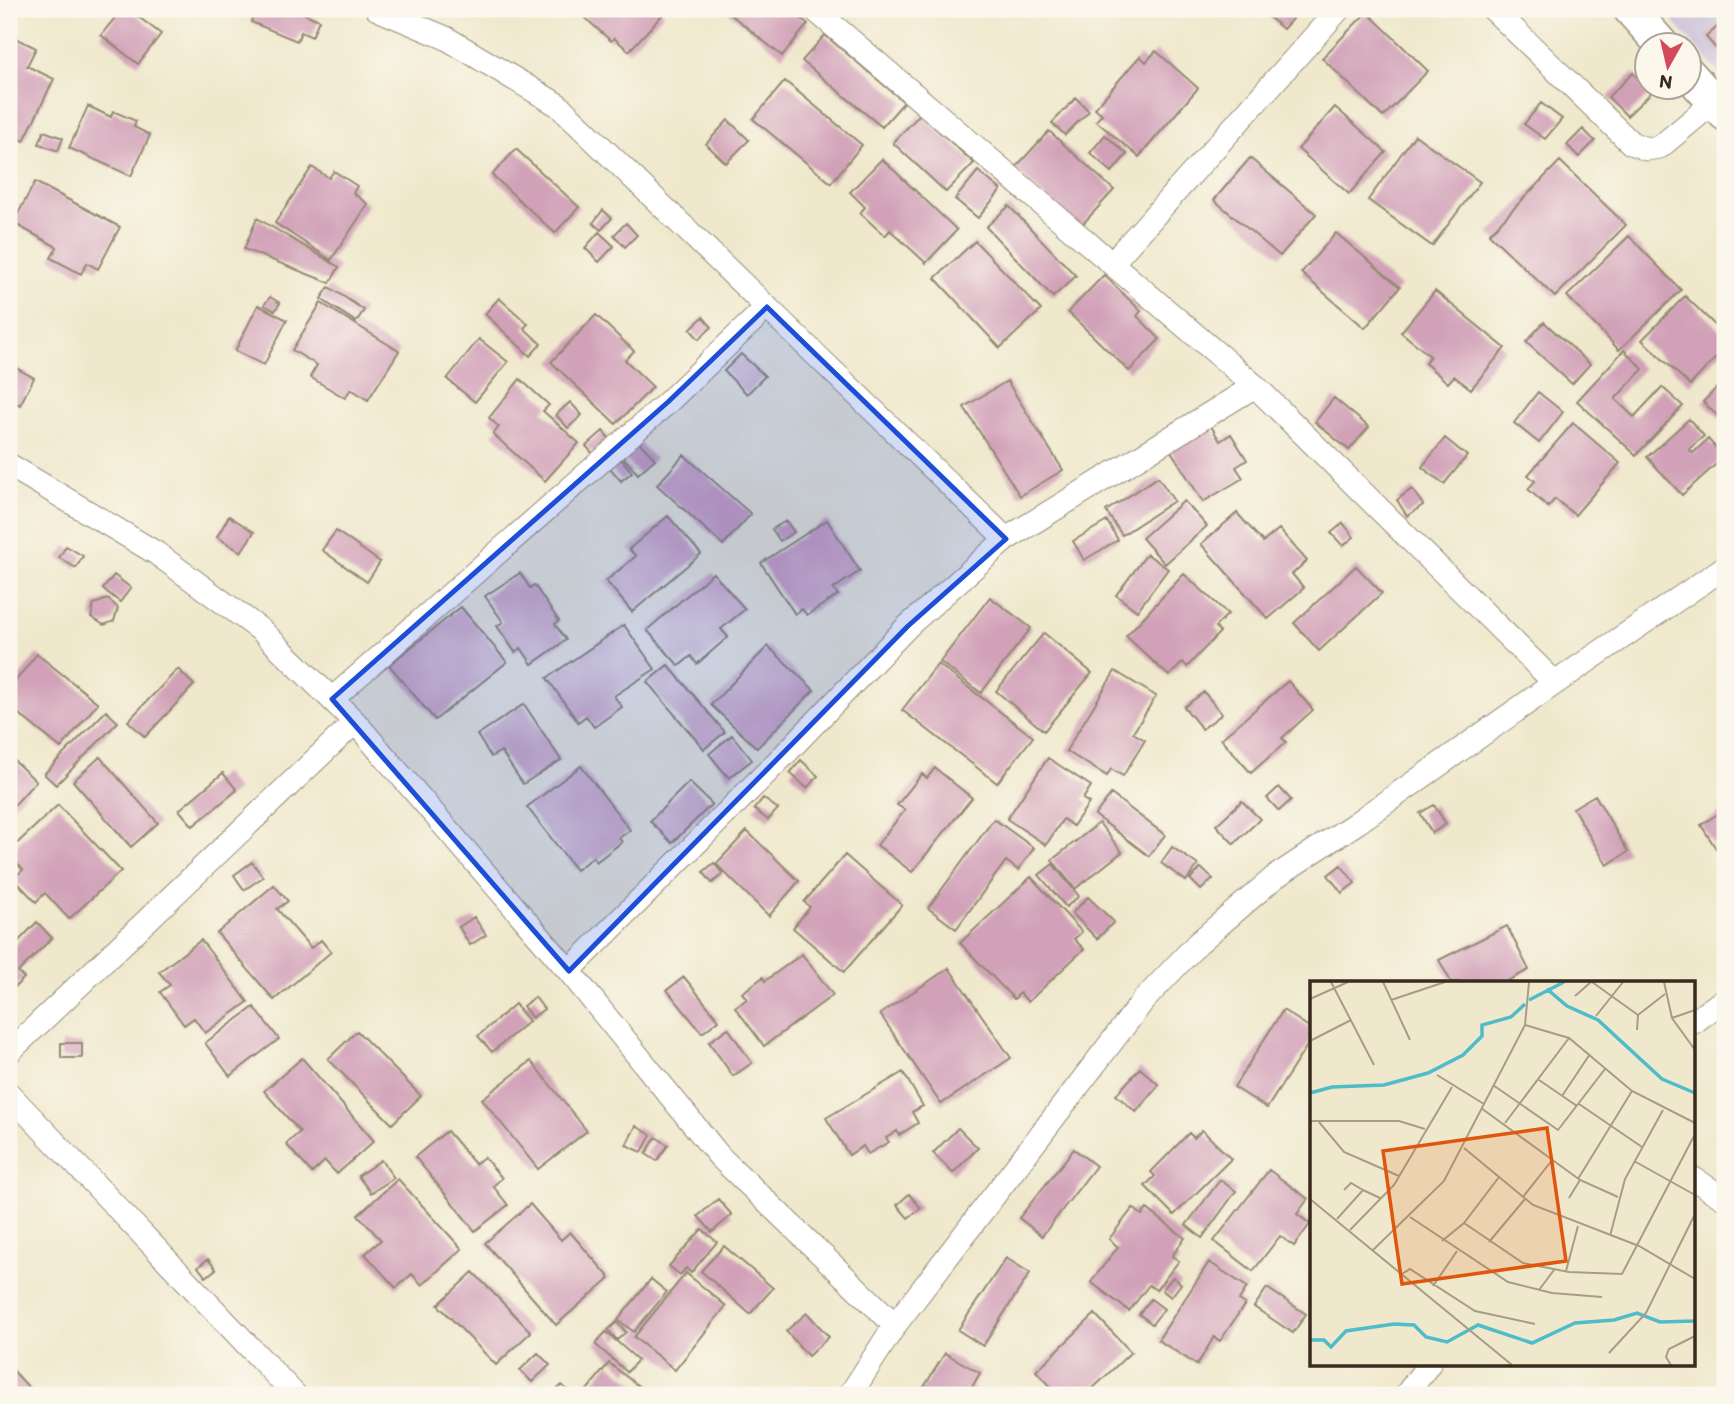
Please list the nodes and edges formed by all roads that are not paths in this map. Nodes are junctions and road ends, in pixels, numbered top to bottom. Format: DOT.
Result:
graph roads {
  1 [pos="377,9"];
  2 [pos="814,9"];
  3 [pos="1339,9"];
  4 [pos="1493,9"];
  5 [pos="1630,9"];
  6 [pos="1651,32"];
  7 [pos="1702,88"];
  8 [pos="1720,108"];
  9 [pos="1112,263"];
  10 [pos="768,307"];
  11 [pos="1255,386"];
  12 [pos="9,465"];
  13 [pos="1006,539"];
  14 [pos="1725,567"];
  15 [pos="1555,683"];
  16 [pos="332,699"];
  17 [pos="355,722"];
  18 [pos="569,971"];
  19 [pos="1725,999"];
  20 [pos="1696,1021"];
  21 [pos="9,1052"];
  22 [pos="9,1094"];
  23 [pos="1696,1180"];
  24 [pos="1725,1199"];
  25 [pos="895,1325"];
  26 [pos="1428,1366"];
  27 [pos="295,1395"];
  28 [pos="850,1395"];
  29 [pos="1406,1395"];
  1 -- 10 [label="street"];
  2 -- 9 [label="street"];
  3 -- 9 [label="street"];
  4 -- 8 [label="street"];
  5 -- 6 [label="street"];
  7 -- 8 [label="street"];
  9 -- 11 [label="street"];
  10 -- 13 [label="street"];
  10 -- 16 [label="street"];
  11 -- 13 [label="street"];
  11 -- 15 [label="street"];
  12 -- 16 [label="street"];
  13 -- 18 [label="street"];
  14 -- 15 [label="street"];
  15 -- 25 [label="street"];
  16 -- 17 [label="street"];
  17 -- 18 [label="street"];
  17 -- 21 [label="street"];
  18 -- 25 [label="street"];
  19 -- 20 [label="street"];
  22 -- 27 [label="street"];
  23 -- 24 [label="street"];
  25 -- 28 [label="street"];
  26 -- 29 [label="street"];
}
